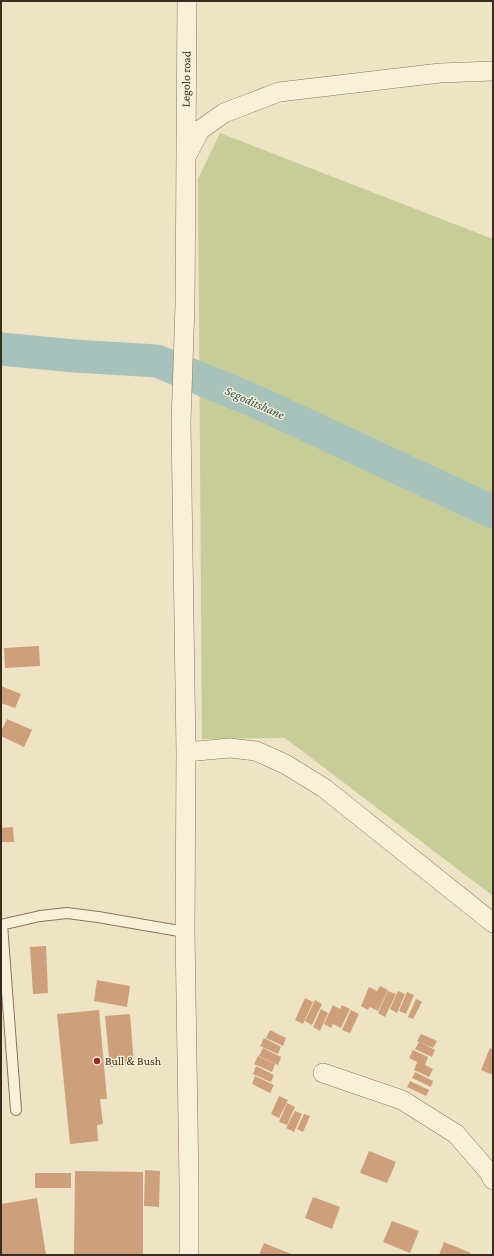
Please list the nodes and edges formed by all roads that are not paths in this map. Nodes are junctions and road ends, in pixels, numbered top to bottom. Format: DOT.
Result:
graph roads {
  1 [pos="187,1"];
  2 [pos="493,71"];
  3 [pos="186,158"];
  4 [pos="186,752"];
  5 [pos="493,923"];
  6 [pos="1,925"];
  7 [pos="185,932"];
  8 [pos="323,1073"];
  9 [pos="16,1110"];
  10 [pos="493,1180"];
  11 [pos="189,1255"];
  1 -- 3 [label="street, Legolo road"];
  2 -- 3 [label="street"];
  3 -- 4 [label="street, Legolo road"];
  4 -- 5 [label="street"];
  4 -- 7 [label="street, Legolo road"];
  6 -- 7 [label="lane"];
  6 -- 9 [label="lane"];
  7 -- 11 [label="street, Legolo road"];
  8 -- 10 [label="street"];
}
